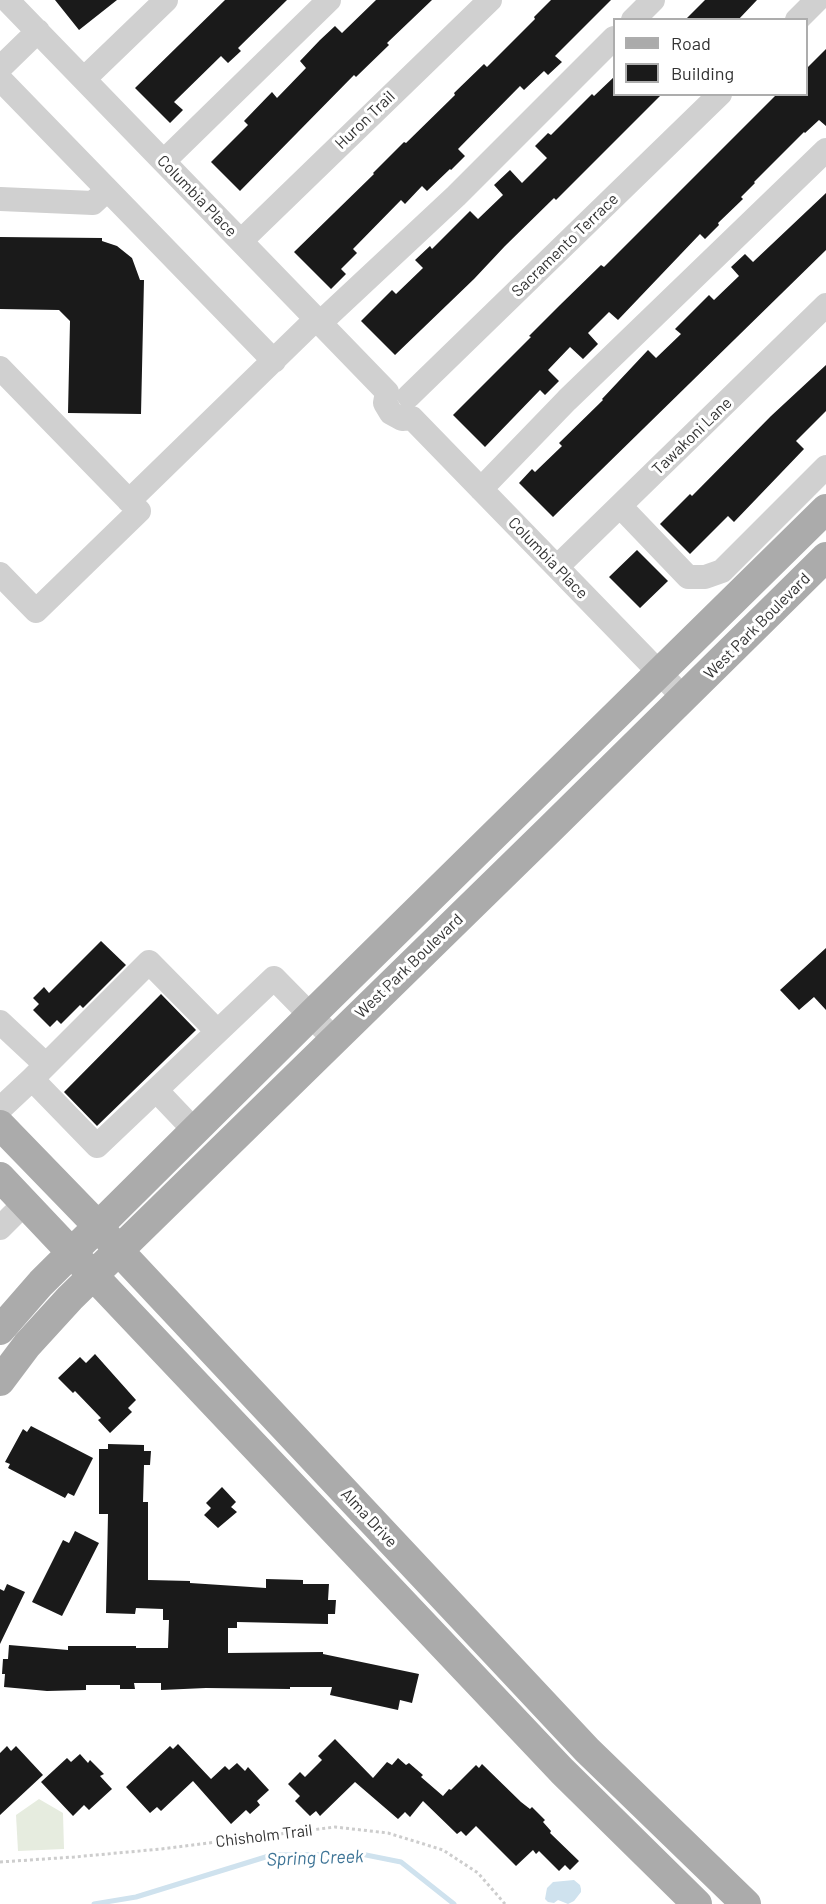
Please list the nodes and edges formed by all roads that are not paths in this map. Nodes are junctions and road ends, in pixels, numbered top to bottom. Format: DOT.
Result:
graph roads {
  1 [pos="7,0"];
  2 [pos="166,0"];
  3 [pos="329,0"];
  4 [pos="490,0"];
  5 [pos="653,0"];
  6 [pos="817,0"];
  7 [pos="635,18"];
  8 [pos="799,18"];
  9 [pos="38,32"];
  10 [pos="613,40"];
  11 [pos="0,68"];
  12 [pos="0,80"];
  13 [pos="84,80"];
  14 [pos="718,96"];
  15 [pos="826,150"];
  16 [pos="164,161"];
  17 [pos="107,189"];
  18 [pos="0,199"];
  19 [pos="241,241"];
  20 [pos="826,305"];
  21 [pos="318,321"];
  22 [pos="274,361"];
  23 [pos="2,375"];
  24 [pos="403,402"];
  25 [pos="826,467"];
  26 [pos="481,489"];
  27 [pos="129,501"];
  28 [pos="620,506"];
  29 [pos="826,510"];
  30 [pos="826,557"];
  31 [pos="557,567"];
  32 [pos="0,574"];
  33 [pos="659,672"];
  34 [pos="684,698"];
  35 [pos="310,1016"];
  36 [pos="0,1022"];
  37 [pos="218,1031"];
  38 [pos="334,1039"];
  39 [pos="39,1072"];
  40 [pos="156,1090"];
  41 [pos="0,1109"];
  42 [pos="0,1125"];
  43 [pos="195,1131"];
  44 [pos="0,1177"];
  45 [pos="25,1203"];
  46 [pos="99,1227"];
  47 [pos="0,1228"];
  48 [pos="119,1251"];
  49 [pos="72,1253"];
  50 [pos="93,1276"];
  51 [pos="4,1316"];
  52 [pos="0,1381"];
  53 [pos="373,1522"];
  54 [pos="349,1547"];
  55 [pos="663,1824"];
  56 [pos="640,1849"];
  57 [pos="697,1904"];
  58 [pos="746,1904"];
  1 -- 9 [label="street, Columbia Place"];
  2 -- 13 [label="street"];
  3 -- 16 [label="street"];
  4 -- 19 [label="street, Huron Trail"];
  5 -- 7 [label="street"];
  6 -- 8 [label="street"];
  9 -- 11 [label="street"];
  9 -- 13 [label="street, Columbia Place"];
  10 -- 21 [label="street"];
  12 -- 17 [label="street"];
  13 -- 16 [label="street, Columbia Place"];
  14 -- 24 [label="street, Sacramento Terrace"];
  15 -- 26 [label="street"];
  16 -- 19 [label="street, Columbia Place"];
  17 -- 18 [label="street"];
  17 -- 22 [label="street"];
  19 -- 21 [label="street, Columbia Place"];
  20 -- 28 [label="street, Tawakoni Lane"];
  21 -- 22 [label="street"];
  21 -- 24 [label="street, Columbia Place"];
  22 -- 27 [label="street"];
  23 -- 27 [label="street"];
  24 -- 26 [label="street, Columbia Place"];
  25 -- 28 [label="street"];
  26 -- 31 [label="street, Columbia Place"];
  27 -- 32 [label="street"];
  28 -- 31 [label="street, Tawakoni Lane"];
  29 -- 33 [label="main road, West Park Boulevard"];
  30 -- 34 [label="main road, West Park Boulevard"];
  31 -- 33 [label="street, Columbia Place"];
  33 -- 34 [label="street, Columbia Place"];
  33 -- 35 [label="main road, West Park Boulevard"];
  34 -- 38 [label="main road, West Park Boulevard"];
  35 -- 37 [label="street"];
  35 -- 38 [label="street"];
  35 -- 43 [label="main road, West Park Boulevard"];
  36 -- 39 [label="street"];
  37 -- 39 [label="street"];
  37 -- 40 [label="street"];
  38 -- 48 [label="main road, West Park Boulevard"];
  39 -- 40 [label="street"];
  39 -- 41 [label="street"];
  40 -- 43 [label="street"];
  42 -- 46 [label="main road, Alma Drive"];
  43 -- 46 [label="main road, West Park Boulevard"];
  44 -- 45 [label="main road, Alma Drive"];
  45 -- 47 [label="street"];
  45 -- 49 [label="main road, Alma Drive"];
  46 -- 48 [label="main road, Alma Drive"];
  46 -- 49 [label="main road, West Park Boulevard"];
  48 -- 50 [label="main road, West Park Boulevard"];
  48 -- 53 [label="main road, Alma Drive"];
  49 -- 50 [label="main road, Alma Drive"];
  49 -- 51 [label="main road, West Park Boulevard"];
  50 -- 52 [label="main road, West Park Boulevard"];
  50 -- 54 [label="main road, Alma Drive"];
  53 -- 54 [label="main road"];
  53 -- 55 [label="main road, Alma Drive"];
  54 -- 56 [label="main road, Alma Drive"];
  55 -- 56 [label="main road"];
  55 -- 58 [label="main road, Alma Drive"];
  56 -- 57 [label="main road, Alma Drive"];
}
